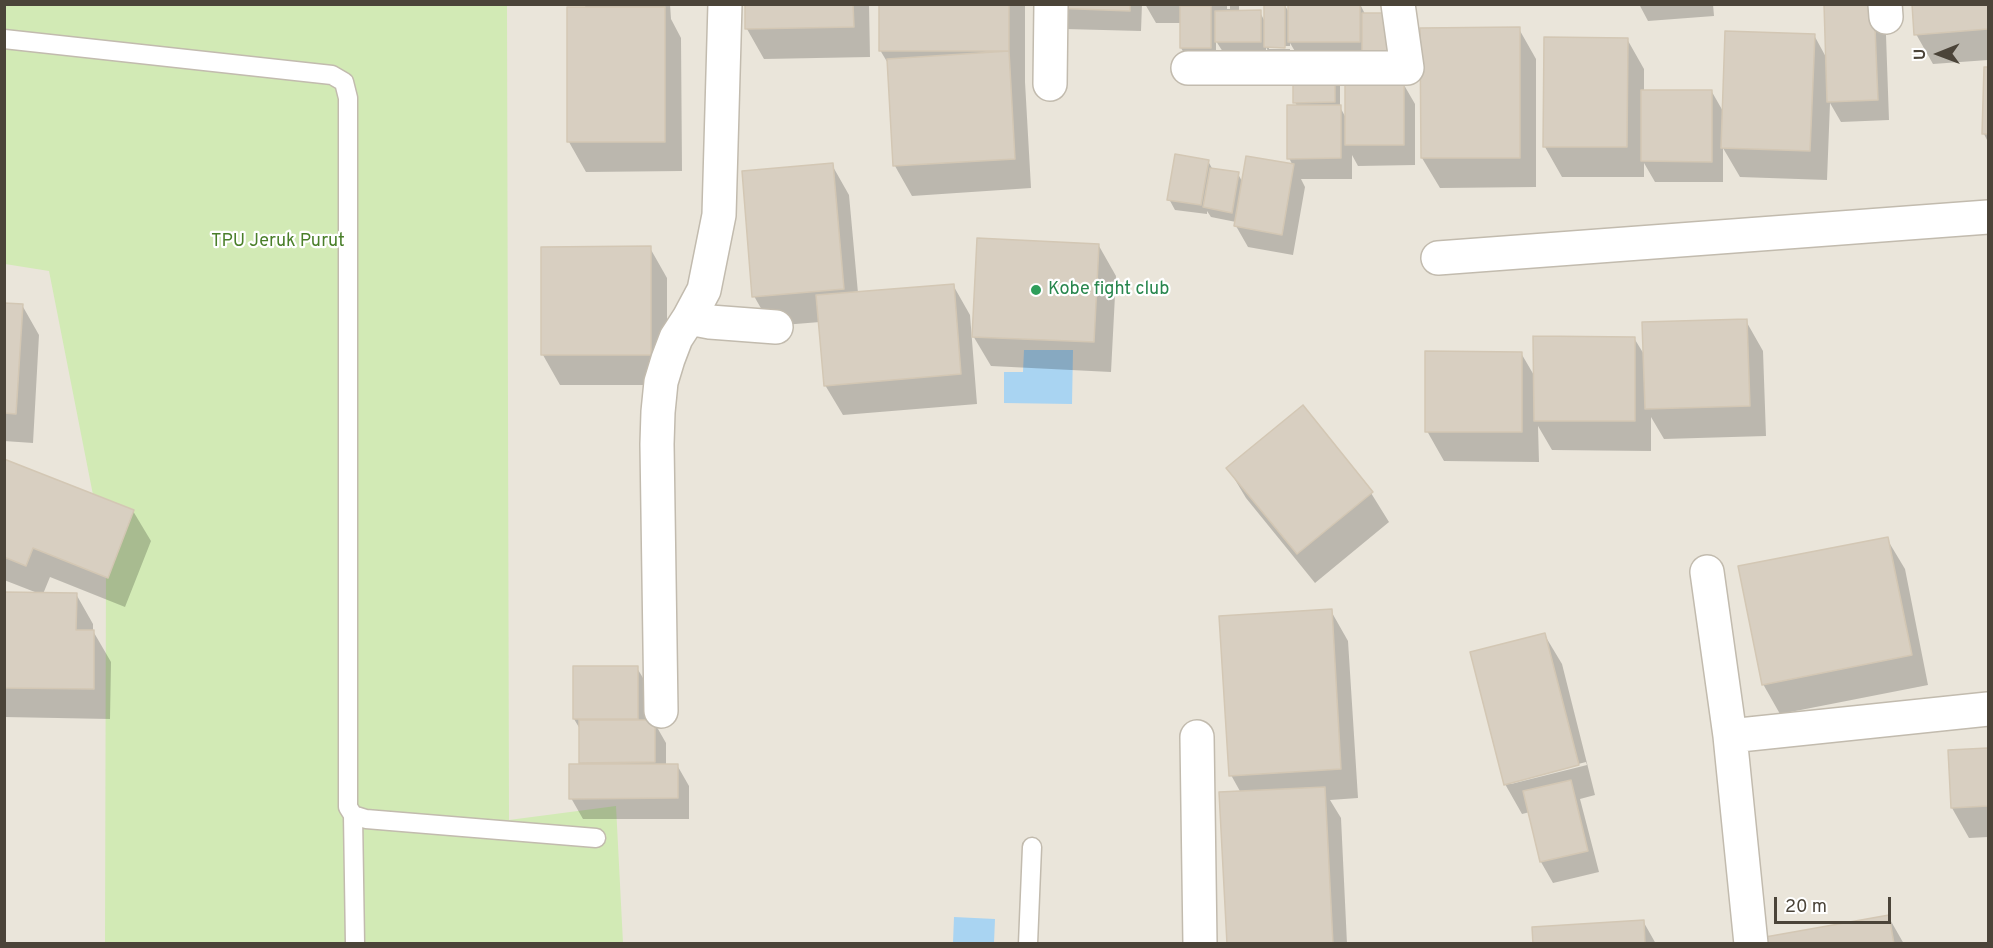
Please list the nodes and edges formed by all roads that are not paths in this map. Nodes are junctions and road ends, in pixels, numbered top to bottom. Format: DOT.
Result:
graph roads {
  1 [pos="725,4"];
  2 [pos="1051,4"];
  3 [pos="1398,4"];
  4 [pos="4,39"];
  5 [pos="1188,68"];
  6 [pos="1050,84"];
  7 [pos="1989,217"];
  8 [pos="1438,258"];
  9 [pos="689,318"];
  10 [pos="776,327"];
  11 [pos="1707,572"];
  12 [pos="1989,709"];
  13 [pos="661,711"];
  14 [pos="1730,736"];
  15 [pos="1197,737"];
  16 [pos="353,815"];
  17 [pos="596,838"];
  18 [pos="1032,847"];
  19 [pos="355,944"];
  20 [pos="1028,944"];
  21 [pos="1200,944"];
  22 [pos="1750,944"];
  1 -- 9 [label="street"];
  2 -- 6 [label="street"];
  3 -- 5 [label="street"];
  4 -- 16 [label="lane"];
  7 -- 8 [label="street"];
  9 -- 10 [label="street"];
  9 -- 13 [label="street"];
  11 -- 14 [label="street"];
  12 -- 14 [label="street"];
  14 -- 22 [label="street"];
  15 -- 21 [label="street"];
  16 -- 17 [label="lane"];
  16 -- 19 [label="lane"];
  18 -- 20 [label="lane"];
}
